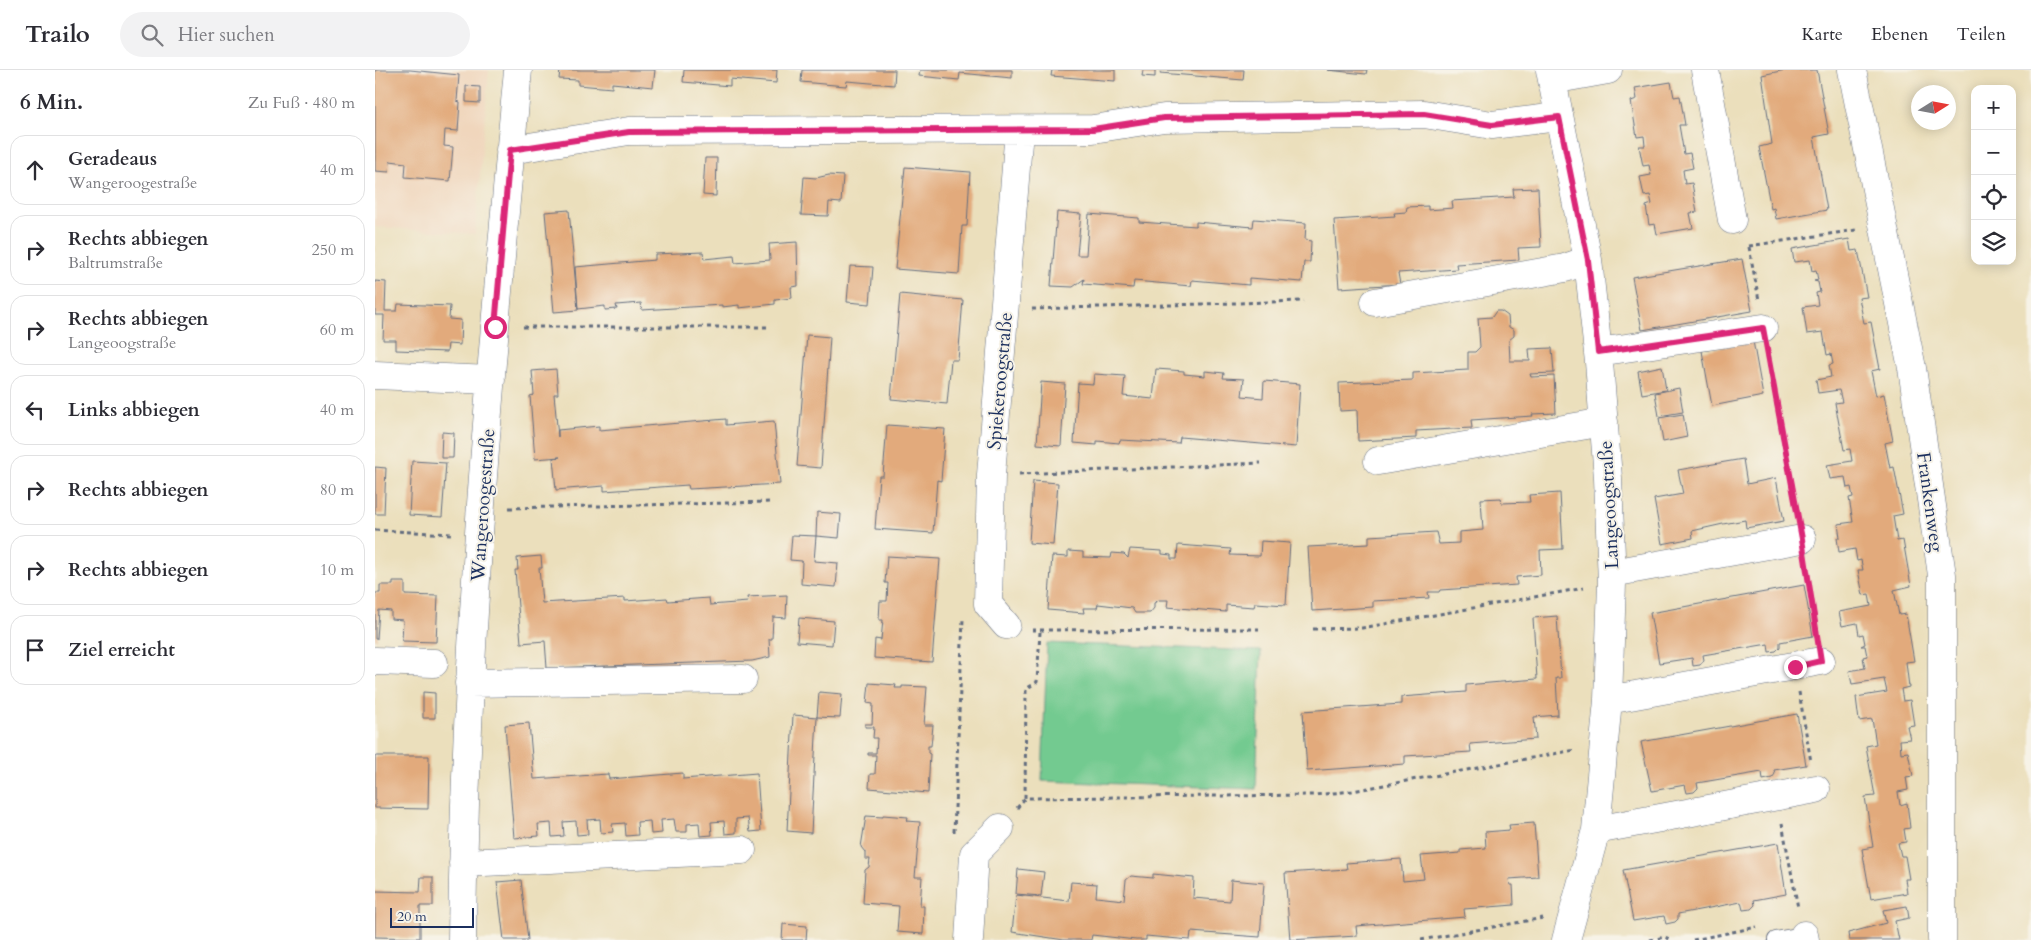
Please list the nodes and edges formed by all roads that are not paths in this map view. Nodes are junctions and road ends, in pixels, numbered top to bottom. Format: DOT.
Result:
graph roads {
  1 [pos="517,70"];
  2 [pos="1608,70"];
  3 [pos="1705,70"];
  4 [pos="1852,70"];
  5 [pos="1551,75"];
  6 [pos="1559,117"];
  7 [pos="1019,130"];
  8 [pos="510,150"];
  9 [pos="1732,220"];
  10 [pos="1588,260"];
  11 [pos="1375,302"];
  12 [pos="1763,328"];
  13 [pos="1598,352"];
  14 [pos="375,375"];
  15 [pos="491,380"];
  16 [pos="1604,422"];
  17 [pos="1378,461"];
  18 [pos="1802,539"];
  19 [pos="1612,578"];
  20 [pos="1006,625"];
  21 [pos="375,661"];
  22 [pos="434,663"];
  23 [pos="1808,664"];
  24 [pos="743,679"];
  25 [pos="469,683"];
  26 [pos="1608,700"];
  27 [pos="1816,789"];
  28 [pos="1000,828"];
  29 [pos="1596,830"];
  30 [pos="742,850"];
  31 [pos="463,863"];
  32 [pos="1804,937"];
  33 [pos="463,940"];
  34 [pos="969,940"];
  35 [pos="1567,940"];
  36 [pos="1776,940"];
  37 [pos="1942,940"];
  1 -- 8 [label="street, Wangeroogestraße"];
  2 -- 5 [label="street"];
  3 -- 9 [label="street"];
  4 -- 37 [label="street, Frankenweg"];
  5 -- 6 [label="street, Langeoogstraße"];
  6 -- 7 [label="street"];
  6 -- 10 [label="street, Langeoogstraße"];
  7 -- 8 [label="street"];
  7 -- 20 [label="street, Spiekeroogstraße"];
  8 -- 15 [label="street, Wangeroogestraße"];
  10 -- 11 [label="street"];
  10 -- 13 [label="street, Langeoogstraße"];
  12 -- 13 [label="street"];
  13 -- 16 [label="street, Langeoogstraße"];
  14 -- 15 [label="street"];
  15 -- 25 [label="street, Wangeroogestraße"];
  16 -- 17 [label="street"];
  16 -- 19 [label="street, Langeoogstraße"];
  18 -- 19 [label="street"];
  19 -- 26 [label="street, Langeoogstraße"];
  21 -- 22 [label="street"];
  23 -- 26 [label="street"];
  24 -- 25 [label="street"];
  25 -- 31 [label="street, Wangeroogestraße"];
  26 -- 29 [label="street, Langeoogstraße"];
  27 -- 29 [label="street"];
  28 -- 34 [label="street"];
  29 -- 35 [label="street, Langeoogstraße"];
  30 -- 31 [label="street"];
  31 -- 33 [label="street, Wangeroogestraße"];
  32 -- 36 [label="lane"];
}
